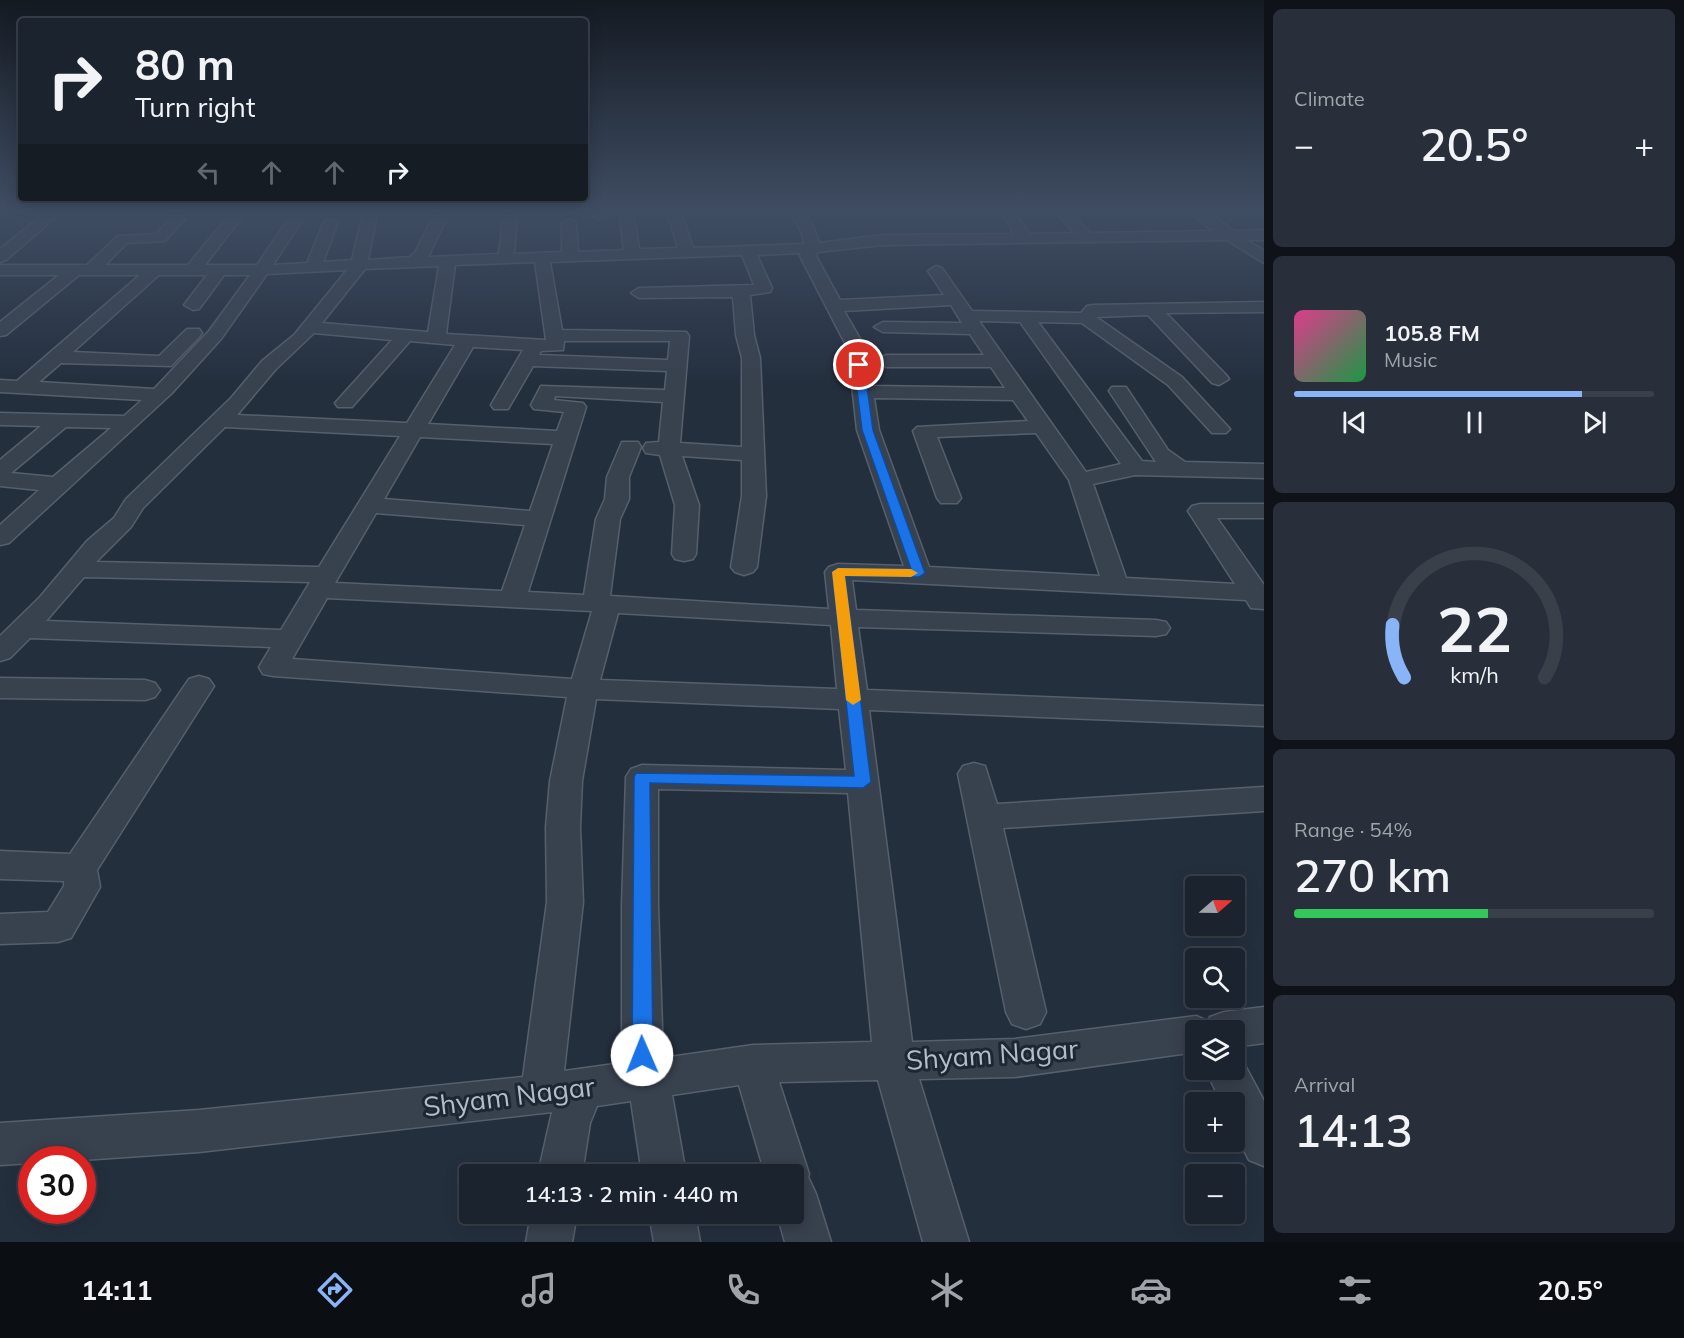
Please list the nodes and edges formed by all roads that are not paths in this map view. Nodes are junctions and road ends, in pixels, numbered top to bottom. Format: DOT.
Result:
graph roads {
  1 [pos="84,267"];
  2 [pos="195,267"];
  3 [pos="263,267"];
  4 [pos="367,267"];
  5 [pos="373,267"];
  6 [pos="447,267"];
  7 [pos="542,267"];
  8 [pos="755,267"];
  9 [pos="815,267"];
  10 [pos="313,268"];
  11 [pos="357,268"];
  12 [pos="0,270"];
  13 [pos="192,271"];
  14 [pos="936,271"];
  15 [pos="76,273"];
  16 [pos="151,273"];
  17 [pos="217,273"];
  18 [pos="259,273"];
  19 [pos="0,275"];
  20 [pos="1242,291"];
  21 [pos="1264,291"];
  22 [pos="680,292"];
  23 [pos="741,292"];
  24 [pos="639,293"];
  25 [pos="193,305"];
  26 [pos="832,306"];
  27 [pos="1264,307"];
  28 [pos="1154,310"];
  29 [pos="966,315"];
  30 [pos="1025,317"];
  31 [pos="1086,318"];
  32 [pos="309,327"];
  33 [pos="883,327"];
  34 [pos="1,330"];
  35 [pos="193,333"];
  36 [pos="406,335"];
  37 [pos="680,336"];
  38 [pos="436,338"];
  39 [pos="467,341"];
  40 [pos="538,347"];
  41 [pos="56,357"];
  42 [pos="886,361"];
  43 [pos="997,361"];
  44 [pos="678,366"];
  45 [pos="1219,380"];
  46 [pos="0,386"];
  47 [pos="21,388"];
  48 [pos="1119,391"];
  49 [pos="862,392"];
  50 [pos="1019,394"];
  51 [pos="159,395"];
  52 [pos="675,397"];
  53 [pos="345,403"];
  54 [pos="501,405"];
  55 [pos="0,419"];
  56 [pos="61,420"];
  57 [pos="219,420"];
  58 [pos="128,422"];
  59 [pos="1042,427"];
  60 [pos="1219,429"];
  61 [pos="414,430"];
  62 [pos="566,438"];
  63 [pos="669,449"];
  64 [pos="752,454"];
  65 [pos="1135,468"];
  66 [pos="1180,469"];
  67 [pos="0,471"];
  68 [pos="1264,471"];
  69 [pos="0,479"];
  70 [pos="1080,480"];
  71 [pos="60,485"];
  72 [pos="949,498"];
  73 [pos="369,505"];
  74 [pos="1264,511"];
  75 [pos="0,513"];
  76 [pos="25,514"];
  77 [pos="537,519"];
  78 [pos="0,538"];
  79 [pos="684,554"];
  80 [pos="744,567"];
  81 [pos="76,569"];
  82 [pos="919,573"];
  83 [pos="322,583"];
  84 [pos="1115,584"];
  85 [pos="1261,598"];
  86 [pos="512,600"];
  87 [pos="602,604"];
  88 [pos="844,618"];
  89 [pos="1156,628"];
  90 [pos="22,629"];
  91 [pos="288,639"];
  92 [pos="0,652"];
  93 [pos="199,686"];
  94 [pos="0,688"];
  95 [pos="583,689"];
  96 [pos="145,690"];
  97 [pos="853,701"];
  98 [pos="1264,716"];
  99 [pos="974,774"];
  100 [pos="863,782"];
  101 [pos="1264,799"];
  102 [pos="984,817"];
  103 [pos="0,865"];
  104 [pos="79,868"];
  105 [pos="0,929"];
  106 [pos="1026,1012"];
  107 [pos="1264,1025"];
  108 [pos="1245,1027"];
  109 [pos="1185,1035"];
  110 [pos="893,1061"];
  111 [pos="753,1064"];
  112 [pos="646,1079"];
  113 [pos="1231,1080"];
  114 [pos="582,1089"];
  115 [pos="541,1095"];
  116 [pos="0,1144"];
  117 [pos="1264,1145"];
  118 [pos="562,1164"];
  119 [pos="662,1164"];
  120 [pos="784,1164"];
  121 [pos="552,1224"];
  122 [pos="674,1224"];
  123 [pos="803,1224"];
  124 [pos="549,1242"];
  125 [pos="677,1242"];
  126 [pos="808,1242"];
  127 [pos="946,1242"];
  1 -- 15 [label="street"];
  2 -- 13 [label="street"];
  3 -- 18 [label="street"];
  4 -- 11 [label="street"];
  5 -- 11 [label="street"];
  6 -- 38 [label="street"];
  7 -- 40 [label="street"];
  8 -- 23 [label="street"];
  9 -- 26 [label="street"];
  10 -- 11 [label="street"];
  10 -- 18 [label="street"];
  11 -- 18 [label="street"];
  11 -- 32 [label="street"];
  12 -- 15 [label="street"];
  13 -- 16 [label="street"];
  13 -- 17 [label="street"];
  14 -- 29 [label="street"];
  15 -- 16 [label="street"];
  15 -- 16 [label="street"];
  15 -- 19 [label="street"];
  15 -- 34 [label="street"];
  16 -- 17 [label="street"];
  16 -- 41 [label="street"];
  17 -- 18 [label="street"];
  17 -- 25 [label="street"];
  18 -- 51 [label="street"];
  20 -- 21 [label="street"];
  22 -- 23 [label="street"];
  22 -- 24 [label="street"];
  22 -- 37 [label="street"];
  23 -- 64 [label="street"];
  26 -- 29 [label="street"];
  26 -- 49 [label="street"];
  27 -- 28 [label="street"];
  28 -- 31 [label="street"];
  28 -- 45 [label="street"];
  29 -- 30 [label="street"];
  29 -- 33 [label="street"];
  29 -- 43 [label="street"];
  30 -- 31 [label="street"];
  30 -- 65 [label="street"];
  31 -- 60 [label="street"];
  32 -- 36 [label="street"];
  32 -- 57 [label="street"];
  35 -- 41 [label="street"];
  36 -- 38 [label="street"];
  36 -- 53 [label="street"];
  37 -- 40 [label="street"];
  37 -- 44 [label="street"];
  38 -- 39 [label="street"];
  39 -- 40 [label="street"];
  39 -- 61 [label="street"];
  40 -- 44 [label="street"];
  40 -- 54 [label="street"];
  41 -- 47 [label="street"];
  42 -- 43 [label="street"];
  43 -- 50 [label="street"];
  44 -- 52 [label="street"];
  46 -- 47 [label="street"];
  47 -- 51 [label="street"];
  48 -- 66 [label="street"];
  49 -- 50 [label="street"];
  49 -- 82 [label="street"];
  50 -- 59 [label="street"];
  51 -- 58 [label="street"];
  52 -- 62 [label="street"];
  52 -- 63 [label="street"];
  55 -- 56 [label="street"];
  56 -- 58 [label="street"];
  56 -- 67 [label="street"];
  57 -- 61 [label="street"];
  57 -- 81 [label="street"];
  58 -- 71 [label="street"];
  59 -- 70 [label="street"];
  59 -- 72 [label="street"];
  61 -- 62 [label="street"];
  61 -- 73 [label="street"];
  62 -- 77 [label="street"];
  63 -- 64 [label="street"];
  63 -- 79 [label="street"];
  63 -- 87 [label="street"];
  64 -- 80 [label="street"];
  65 -- 66 [label="street"];
  65 -- 70 [label="street"];
  66 -- 68 [label="street"];
  69 -- 71 [label="street"];
  70 -- 84 [label="street"];
  71 -- 76 [label="street"];
  73 -- 77 [label="street"];
  73 -- 83 [label="street"];
  74 -- 85 [label="street"];
  75 -- 76 [label="street"];
  76 -- 78 [label="street"];
  77 -- 86 [label="street"];
  81 -- 83 [label="street"];
  81 -- 90 [label="street"];
  82 -- 84 [label="street"];
  82 -- 88 [label="street"];
  83 -- 86 [label="street"];
  83 -- 91 [label="street"];
  84 -- 85 [label="street"];
  86 -- 87 [label="street"];
  87 -- 88 [label="street"];
  87 -- 95 [label="street"];
  88 -- 89 [label="street"];
  88 -- 97 [label="street"];
  90 -- 91 [label="street"];
  90 -- 92 [label="street"];
  91 -- 95 [label="street"];
  93 -- 104 [label="street"];
  94 -- 96 [label="street"];
  95 -- 97 [label="street"];
  95 -- 115 [label="street"];
  97 -- 98 [label="street"];
  97 -- 100 [label="street"];
  99 -- 102 [label="street"];
  100 -- 110 [label="street"];
  100 -- 112 [label="street"];
  101 -- 102 [label="street"];
  102 -- 106 [label="street"];
  103 -- 104 [label="street"];
  104 -- 105 [label="street"];
  107 -- 108 [label="street"];
  109 -- 110 [label="street, Shyam Nagar"];
  110 -- 111 [label="street, Shyam Nagar"];
  110 -- 127 [label="street"];
  111 -- 112 [label="street, Shyam Nagar"];
  111 -- 120 [label="street"];
  112 -- 114 [label="street, Shyam Nagar"];
  112 -- 119 [label="street"];
  113 -- 117 [label="street"];
  114 -- 115 [label="street, Shyam Nagar"];
  114 -- 118 [label="street"];
  115 -- 116 [label="street, Shyam Nagar"];
  121 -- 124 [label="street"];
  122 -- 125 [label="street"];
  123 -- 126 [label="street"];
}
